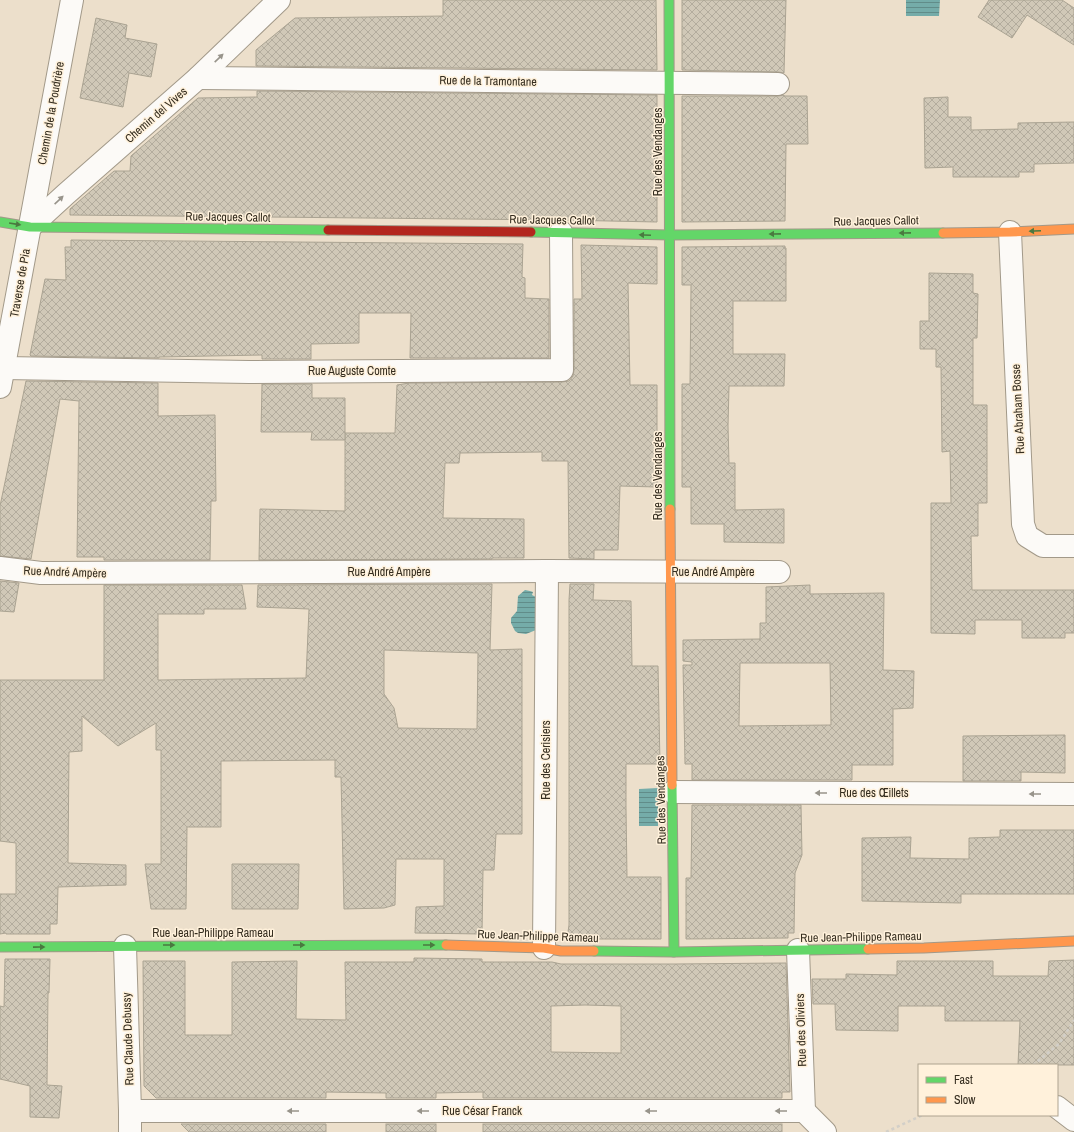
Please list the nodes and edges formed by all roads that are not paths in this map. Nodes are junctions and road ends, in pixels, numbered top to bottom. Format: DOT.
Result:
graph roads {
  1 [pos="72,0"];
  2 [pos="279,0"];
  3 [pos="669,0"];
  4 [pos="198,78"];
  5 [pos="670,82"];
  6 [pos="778,84"];
  7 [pos="0,222"];
  8 [pos="30,227"];
  9 [pos="1074,229"];
  10 [pos="562,232"];
  11 [pos="1010,232"];
  12 [pos="670,235"];
  13 [pos="2,378"];
  14 [pos="1074,546"];
  15 [pos="0,568"];
  16 [pos="547,571"];
  17 [pos="670,571"];
  18 [pos="779,572"];
  19 [pos="673,792"];
  20 [pos="1074,794"];
  21 [pos="1074,941"];
  22 [pos="125,946"];
  23 [pos="0,947"];
  24 [pos="544,948"];
  25 [pos="798,950"];
  26 [pos="674,952"];
  27 [pos="1058,1108"];
  28 [pos="130,1111"];
  29 [pos="804,1111"];
  30 [pos="1074,1120"];
  31 [pos="130,1132"];
  32 [pos="825,1132"];
  1 -- 8 [label="street, Chemin de la Poudrière"];
  4 -- 2 [label="street, Chemin del Vives, one-way"];
  3 -- 5 [label="street, Rue des Vendanges"];
  4 -- 5 [label="street, Rue de la Tramontane"];
  8 -- 4 [label="street, Chemin del Vives, one-way"];
  5 -- 6 [label="street, Rue de la Tramontane"];
  5 -- 12 [label="street, Rue des Vendanges"];
  7 -- 8 [label="street, Rue Jacques Callot, one-way"];
  8 -- 10 [label="street, Rue Jacques Callot"];
  8 -- 13 [label="street, Traverse de Pia"];
  9 -- 11 [label="street, Rue Jacques Callot, one-way"];
  12 -- 10 [label="street, Rue Jacques Callot, one-way"];
  10 -- 13 [label="street, Rue Auguste Comte"];
  11 -- 12 [label="street, Rue Jacques Callot, one-way"];
  11 -- 14 [label="street, Rue Abraham Bosse"];
  12 -- 17 [label="street, Rue des Vendanges"];
  15 -- 16 [label="street, Rue André Ampère"];
  16 -- 17 [label="street, Rue André Ampère"];
  16 -- 24 [label="street, Rue des Cerisiers"];
  17 -- 18 [label="street, Rue André Ampère"];
  17 -- 19 [label="street, Rue des Vendanges"];
  20 -- 19 [label="street, Rue des Œillets, one-way"];
  19 -- 26 [label="street, Rue des Vendanges"];
  21 -- 25 [label="street, Rue Jean-Philippe Rameau"];
  23 -- 22 [label="street, Rue Jean-Philippe Rameau, one-way"];
  22 -- 24 [label="street, Rue Jean-Philippe Rameau, one-way"];
  22 -- 28 [label="street, Rue Claude Debussy"];
  24 -- 26 [label="street, Rue Jean-Philippe Rameau"];
  25 -- 26 [label="street, Rue Jean-Philippe Rameau"];
  25 -- 29 [label="street, Rue des Oliviers"];
  27 -- 30 [label="street"];
  29 -- 28 [label="street, Rue César Franck, one-way"];
  28 -- 31 [label="street, Rue Claude Debussy"];
  29 -- 32 [label="street"];
}
